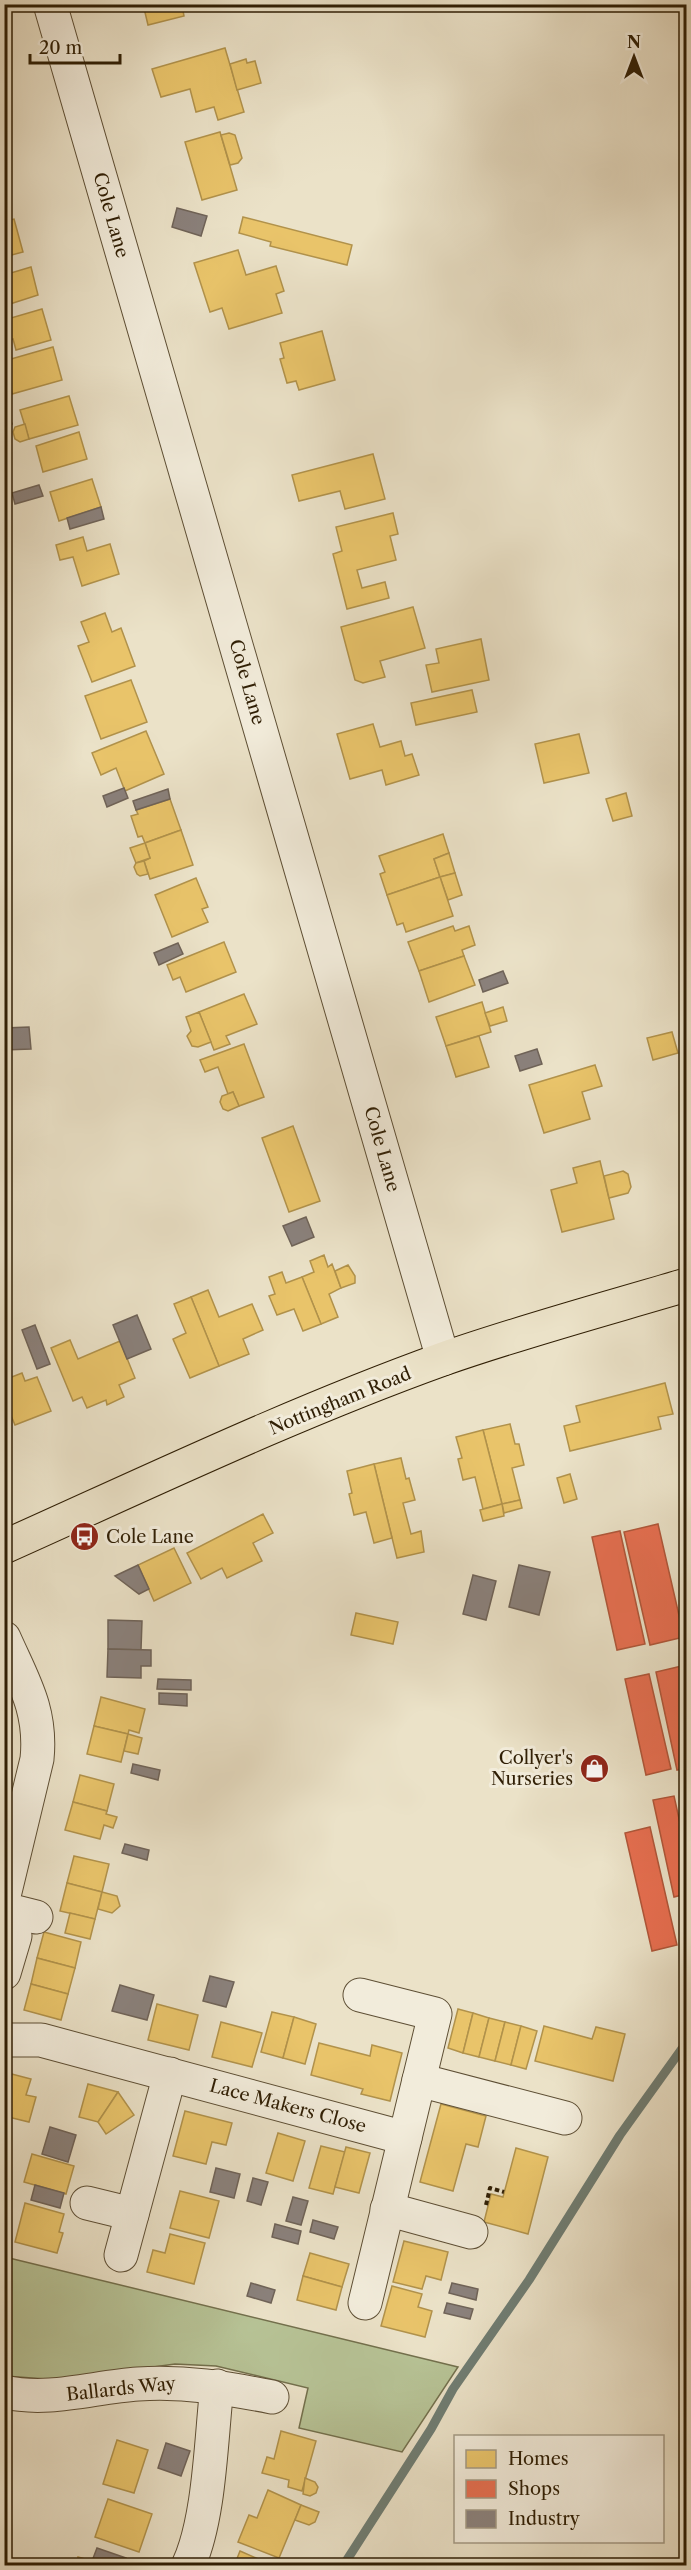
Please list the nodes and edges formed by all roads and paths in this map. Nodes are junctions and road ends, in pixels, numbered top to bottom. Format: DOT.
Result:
graph roads {
  1 [pos="50,4"];
  2 [pos="687,1286"];
  3 [pos="443,1359"];
  4 [pos="4,1547"];
  5 [pos="4,1638"];
  6 [pos="4,1896"];
  7 [pos="18,1921"];
  8 [pos="4,1973"];
  9 [pos="360,1995"];
  10 [pos="5,2040"];
  11 [pos="421,2073"];
  12 [pos="170,2074"];
  13 [pos="565,2118"];
  14 [pos="405,2138"];
  15 [pos="87,2203"];
  16 [pos="386,2213"];
  17 [pos="132,2214"];
  18 [pos="471,2232"];
  19 [pos="121,2255"];
  20 [pos="365,2303"];
  21 [pos="217,2386"];
  22 [pos="4,2392"];
  23 [pos="272,2397"];
  24 [pos="188,2565"];
  1 -- 3 [label="street, Cole Lane"];
  2 -- 3 [label="main road, Nottingham Road"];
  3 -- 4 [label="main road, Nottingham Road"];
  5 -- 6 [label="street"];
  7 -- 8 [label="street"];
  9 -- 11 [label="street"];
  10 -- 12 [label="street, Lace Makers Close"];
  11 -- 13 [label="street"];
  11 -- 14 [label="street"];
  12 -- 14 [label="street, Lace Makers Close"];
  12 -- 17 [label="street"];
  14 -- 16 [label="street"];
  15 -- 17 [label="street"];
  16 -- 18 [label="street"];
  16 -- 20 [label="street"];
  17 -- 19 [label="street"];
  21 -- 22 [label="street, Ballards Way"];
  21 -- 23 [label="street, Ballards Way"];
  21 -- 24 [label="street"];
}
